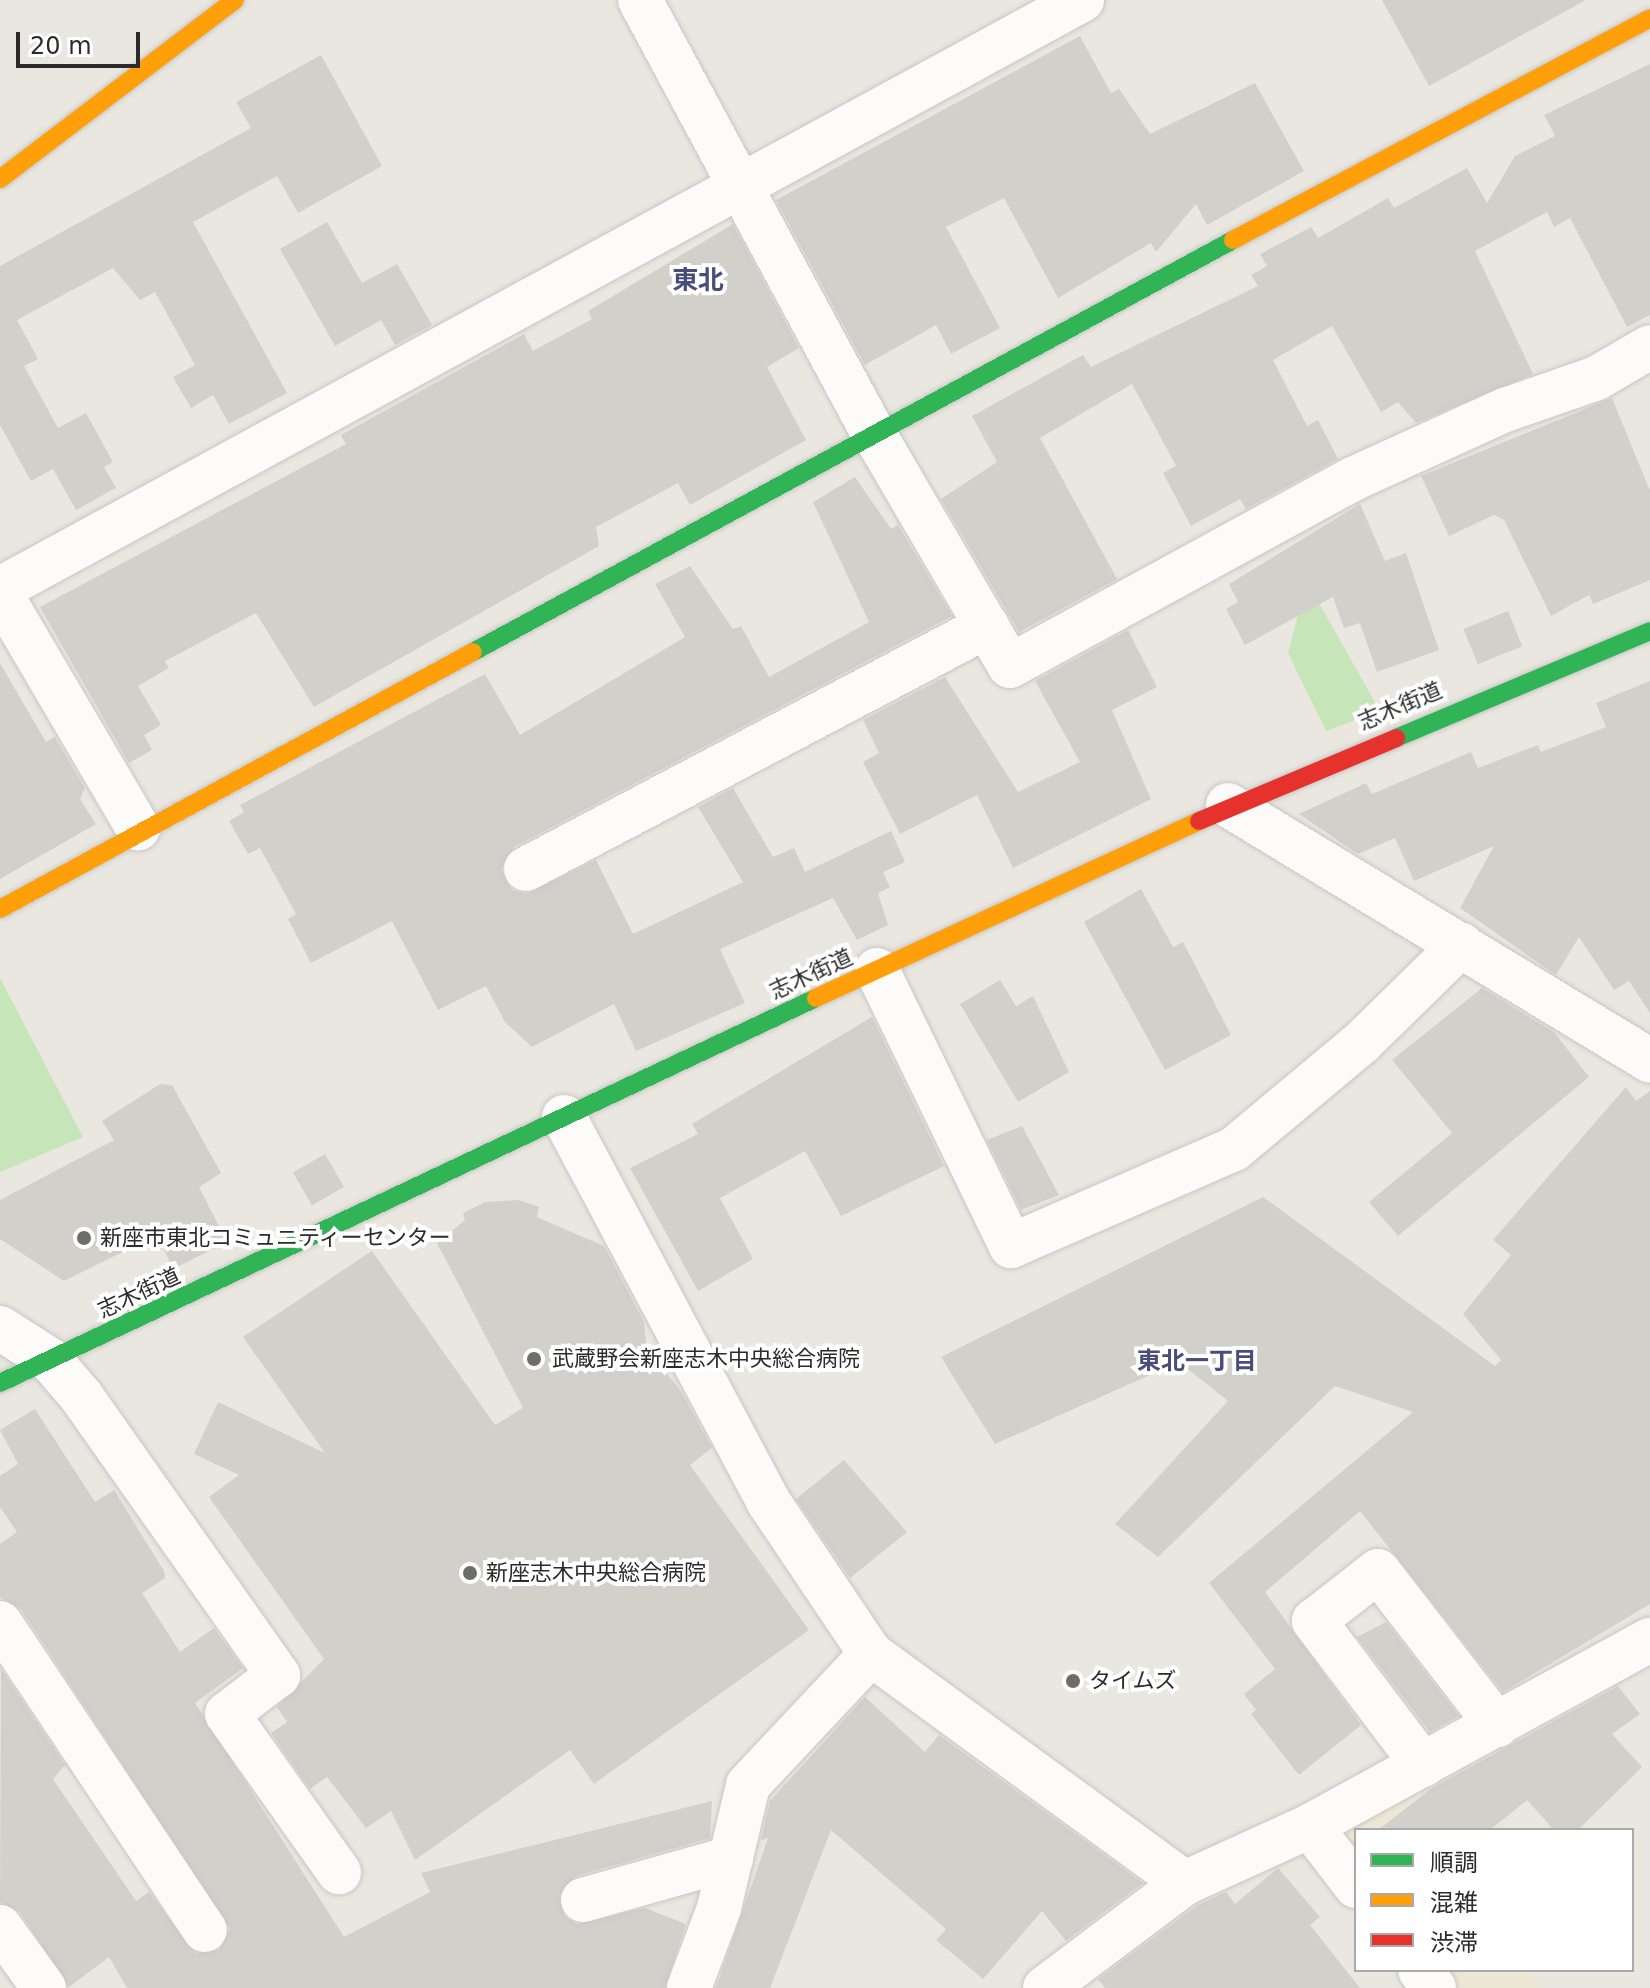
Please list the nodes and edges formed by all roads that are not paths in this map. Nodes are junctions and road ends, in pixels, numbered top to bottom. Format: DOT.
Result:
graph roads {
  1 [pos="235,0"];
  2 [pos="640,0"];
  3 [pos="1082,0"];
  4 [pos="1650,18"];
  5 [pos="2,171"];
  6 [pos="743,184"];
  7 [pos="1650,347"];
  8 [pos="873,432"];
  9 [pos="0,591"];
  10 [pos="987,626"];
  11 [pos="1650,631"];
  12 [pos="1228,805"];
  13 [pos="138,828"];
  14 [pos="526,869"];
  15 [pos="0,909"];
  16 [pos="1461,945"];
  17 [pos="877,970"];
  18 [pos="1650,1061"];
  19 [pos="564,1117"];
  20 [pos="0,1328"];
  21 [pos="50,1360"];
  22 [pos="0,1383"];
  23 [pos="0,1623"];
  24 [pos="871,1654"];
  25 [pos="1643,1657"];
  26 [pos="1497,1725"];
  27 [pos="1423,1765"];
  28 [pos="1310,1826"];
  29 [pos="731,1858"];
  30 [pos="339,1872"];
  31 [pos="1185,1883"];
  32 [pos="1354,1883"];
  33 [pos="583,1900"];
  34 [pos="0,1927"];
  35 [pos="205,1930"];
  36 [pos="1422,1972"];
  37 [pos="44,1988"];
  38 [pos="689,1988"];
  39 [pos="1045,1988"];
  40 [pos="1434,1988"];
  1 -- 5 [label="street"];
  2 -- 6 [label="street"];
  3 -- 6 [label="street"];
  4 -- 8 [label="street"];
  6 -- 8 [label="street"];
  6 -- 9 [label="street"];
  7 -- 10 [label="street"];
  8 -- 10 [label="street"];
  8 -- 13 [label="street"];
  9 -- 13 [label="street"];
  10 -- 14 [label="street"];
  11 -- 12 [label="street, 志木街道"];
  12 -- 16 [label="street"];
  12 -- 17 [label="street, 志木街道"];
  13 -- 15 [label="street"];
  16 -- 17 [label="street"];
  16 -- 18 [label="street"];
  17 -- 19 [label="street, 志木街道"];
  19 -- 21 [label="street, 志木街道"];
  19 -- 24 [label="street"];
  20 -- 21 [label="street"];
  21 -- 22 [label="street, 志木街道"];
  21 -- 30 [label="street"];
  23 -- 35 [label="street"];
  24 -- 29 [label="street"];
  24 -- 31 [label="street"];
  25 -- 26 [label="street"];
  26 -- 27 [label="street"];
  26 -- 27 [label="street"];
  27 -- 28 [label="street"];
  28 -- 31 [label="street"];
  28 -- 32 [label="street"];
  29 -- 33 [label="street"];
  29 -- 38 [label="street"];
  31 -- 39 [label="street"];
  34 -- 37 [label="street"];
  36 -- 40 [label="street"];
}
